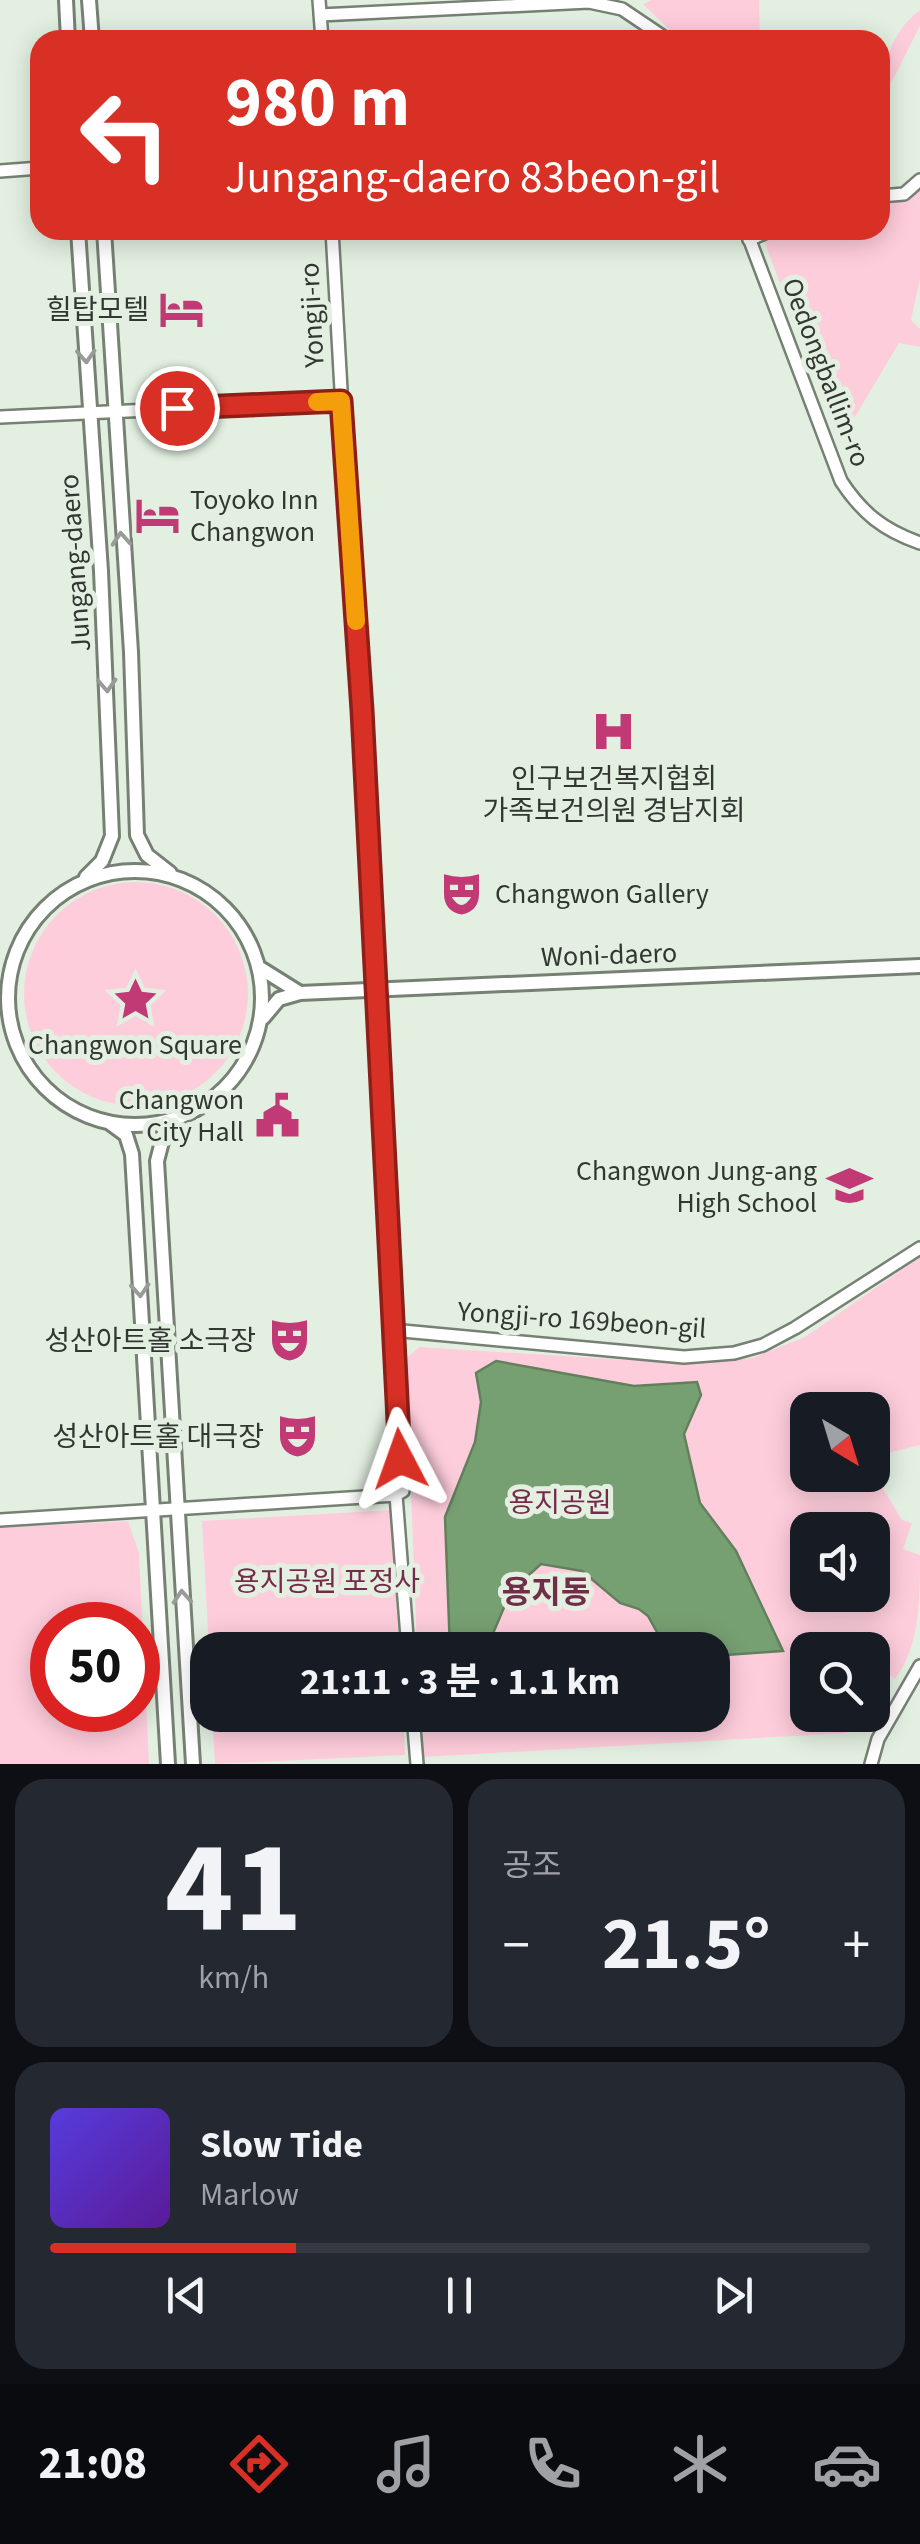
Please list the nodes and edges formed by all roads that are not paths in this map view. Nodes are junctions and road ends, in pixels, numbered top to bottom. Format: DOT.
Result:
graph roads {
  1 [pos="66,0"];
  2 [pos="89,0"];
  3 [pos="320,0"];
  4 [pos="320,15"];
  5 [pos="68,30"];
  6 [pos="91,30"];
  7 [pos="321,30"];
  8 [pos="653,30"];
  9 [pos="30,169"];
  10 [pos="0,172"];
  11 [pos="920,180"];
  12 [pos="890,195"];
  13 [pos="79,240"];
  14 [pos="104,240"];
  15 [pos="333,240"];
  16 [pos="749,240"];
  17 [pos="341,401"];
  18 [pos="113,412"];
  19 [pos="89,413"];
  20 [pos="0,417"];
  21 [pos="920,543"];
  22 [pos="175,877"];
  23 [pos="81,883"];
  24 [pos="258,966"];
  25 [pos="920,966"];
  26 [pos="374,988"];
  27 [pos="4,992"];
  28 [pos="300,993"];
  29 [pos="5,1021"];
  30 [pos="254,1040"];
  31 [pos="176,1118"];
  32 [pos="109,1122"];
  33 [pos="135,1192"];
  34 [pos="158,1196"];
  35 [pos="920,1248"];
  36 [pos="392,1330"];
  37 [pos="396,1495"];
  38 [pos="176,1510"];
  39 [pos="156,1512"];
  40 [pos="0,1520"];
  41 [pos="407,1632"];
  42 [pos="920,1666"];
  43 [pos="414,1732"];
  44 [pos="168,1764"];
  45 [pos="193,1764"];
  46 [pos="416,1764"];
  47 [pos="872,1764"];
  1 -- 5 [label="main road"];
  2 -- 6 [label="main road"];
  3 -- 4 [label="main road"];
  4 -- 7 [label="main road"];
  4 -- 8 [label="main road"];
  9 -- 10 [label="main road"];
  11 -- 12 [label="main road"];
  13 -- 19 [label="main road, Jungang-daero, one-way"];
  14 -- 18 [label="main road, Jungang-daero"];
  15 -- 17 [label="main road, Yongji-ro"];
  16 -- 21 [label="main road, Oedongballim-ro"];
  17 -- 18 [label="main road"];
  17 -- 26 [label="main road, Yongji-ro"];
  18 -- 19 [label="main road"];
  22 -- 18 [label="main road, Jungang-daero, one-way"];
  19 -- 20 [label="main road"];
  19 -- 23 [label="main road, Jungang-daero, one-way"];
  22 -- 23 [label="main road"];
  22 -- 24 [label="main road"];
  23 -- 27 [label="main road"];
  24 -- 28 [label="main road"];
  24 -- 30 [label="main road"];
  25 -- 26 [label="main road, Woni-daero"];
  26 -- 28 [label="main road, Woni-daero"];
  26 -- 36 [label="main road, Yongji-ro"];
  27 -- 29 [label="main road"];
  28 -- 30 [label="main road"];
  29 -- 32 [label="main road"];
  30 -- 31 [label="main road"];
  31 -- 32 [label="main road"];
  31 -- 34 [label="main road"];
  32 -- 33 [label="main road"];
  33 -- 34 [label="main road"];
  33 -- 39 [label="main road, one-way"];
  34 -- 38 [label="main road"];
  35 -- 36 [label="main road, Yongji-ro 169beon-gil"];
  36 -- 37 [label="main road, Yongji-ro"];
  37 -- 38 [label="main road"];
  37 -- 41 [label="main road, Yongji-ro"];
  38 -- 39 [label="main road"];
  45 -- 38 [label="main road, one-way"];
  39 -- 40 [label="main road"];
  39 -- 44 [label="main road"];
  42 -- 47 [label="main road"];
  43 -- 46 [label="main road"];
}
